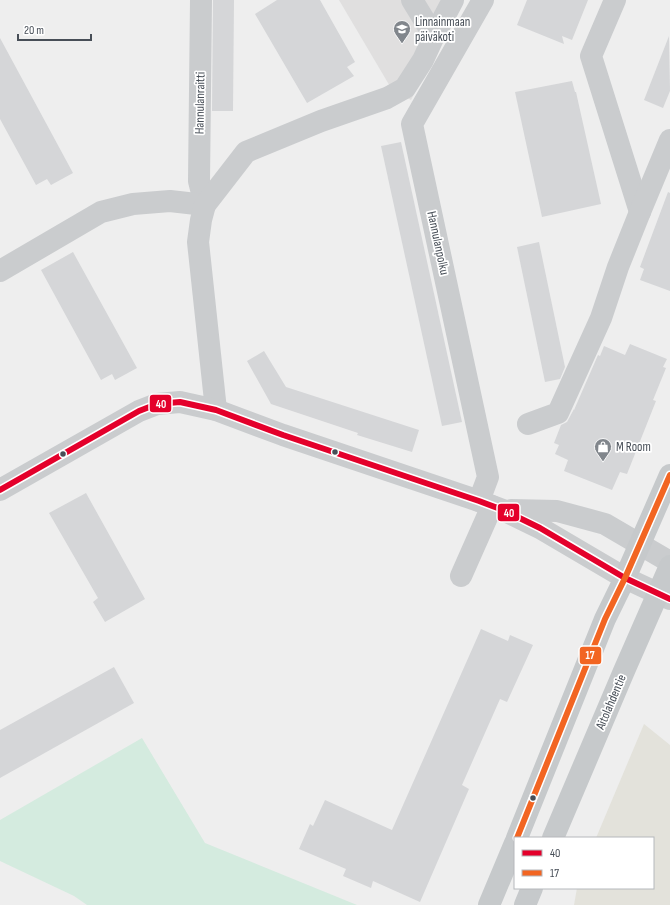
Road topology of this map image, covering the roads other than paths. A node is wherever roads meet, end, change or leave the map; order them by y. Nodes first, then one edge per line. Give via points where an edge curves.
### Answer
1 (201, 0) edge
2 (412, 0) edge
3 (453, 0) edge
4 (483, 0) edge
5 (615, 0) edge
6 (434, 36) junction
7 (670, 140) edge
8 (205, 205) junction
9 (640, 212) junction
10 (0, 271) edge
11 (216, 410) junction
12 (528, 424) dead end
13 (670, 475) edge
14 (0, 490) edge
15 (491, 505) junction
16 (640, 544) junction
17 (670, 562) edge
18 (670, 566) edge
19 (461, 576) dead end
20 (625, 578) junction
21 (664, 596) edge
22 (517, 837) edge
23 (553, 837) edge
24 (514, 845) edge
25 (532, 889) edge
26 (489, 905) edge
27 (525, 905) edge

1 - 8 street, Hannulanraitti via 199,181
2 - 6 street
3 - 6 street
4 - 15 street, Hannulanpolku via 412,124 488,477
5 - 9 street via 591,56
6 - 8 street via 423,60 405,88 388,98 321,121 246,152
7 - 9 street
8 - 10 street via 170,201 133,204 101,212
8 - 11 street via 198,242
9 - 12 street via 601,318 558,413
11 - 14 street via 180,402 158,404 139,411
11 - 15 street
13 - 16 main road
15 - 16 street via 557,511 605,524
15 - 19 street, Hannulanpolku
15 - 20 street via 540,528
16 - 17 street
16 - 20 main road
18 - 21 main road, Aitolahdentie
20 - 21 street
20 - 22 main road via 605,620
21 - 23 main road, Aitolahdentie
24 - 26 main road
25 - 27 main road

